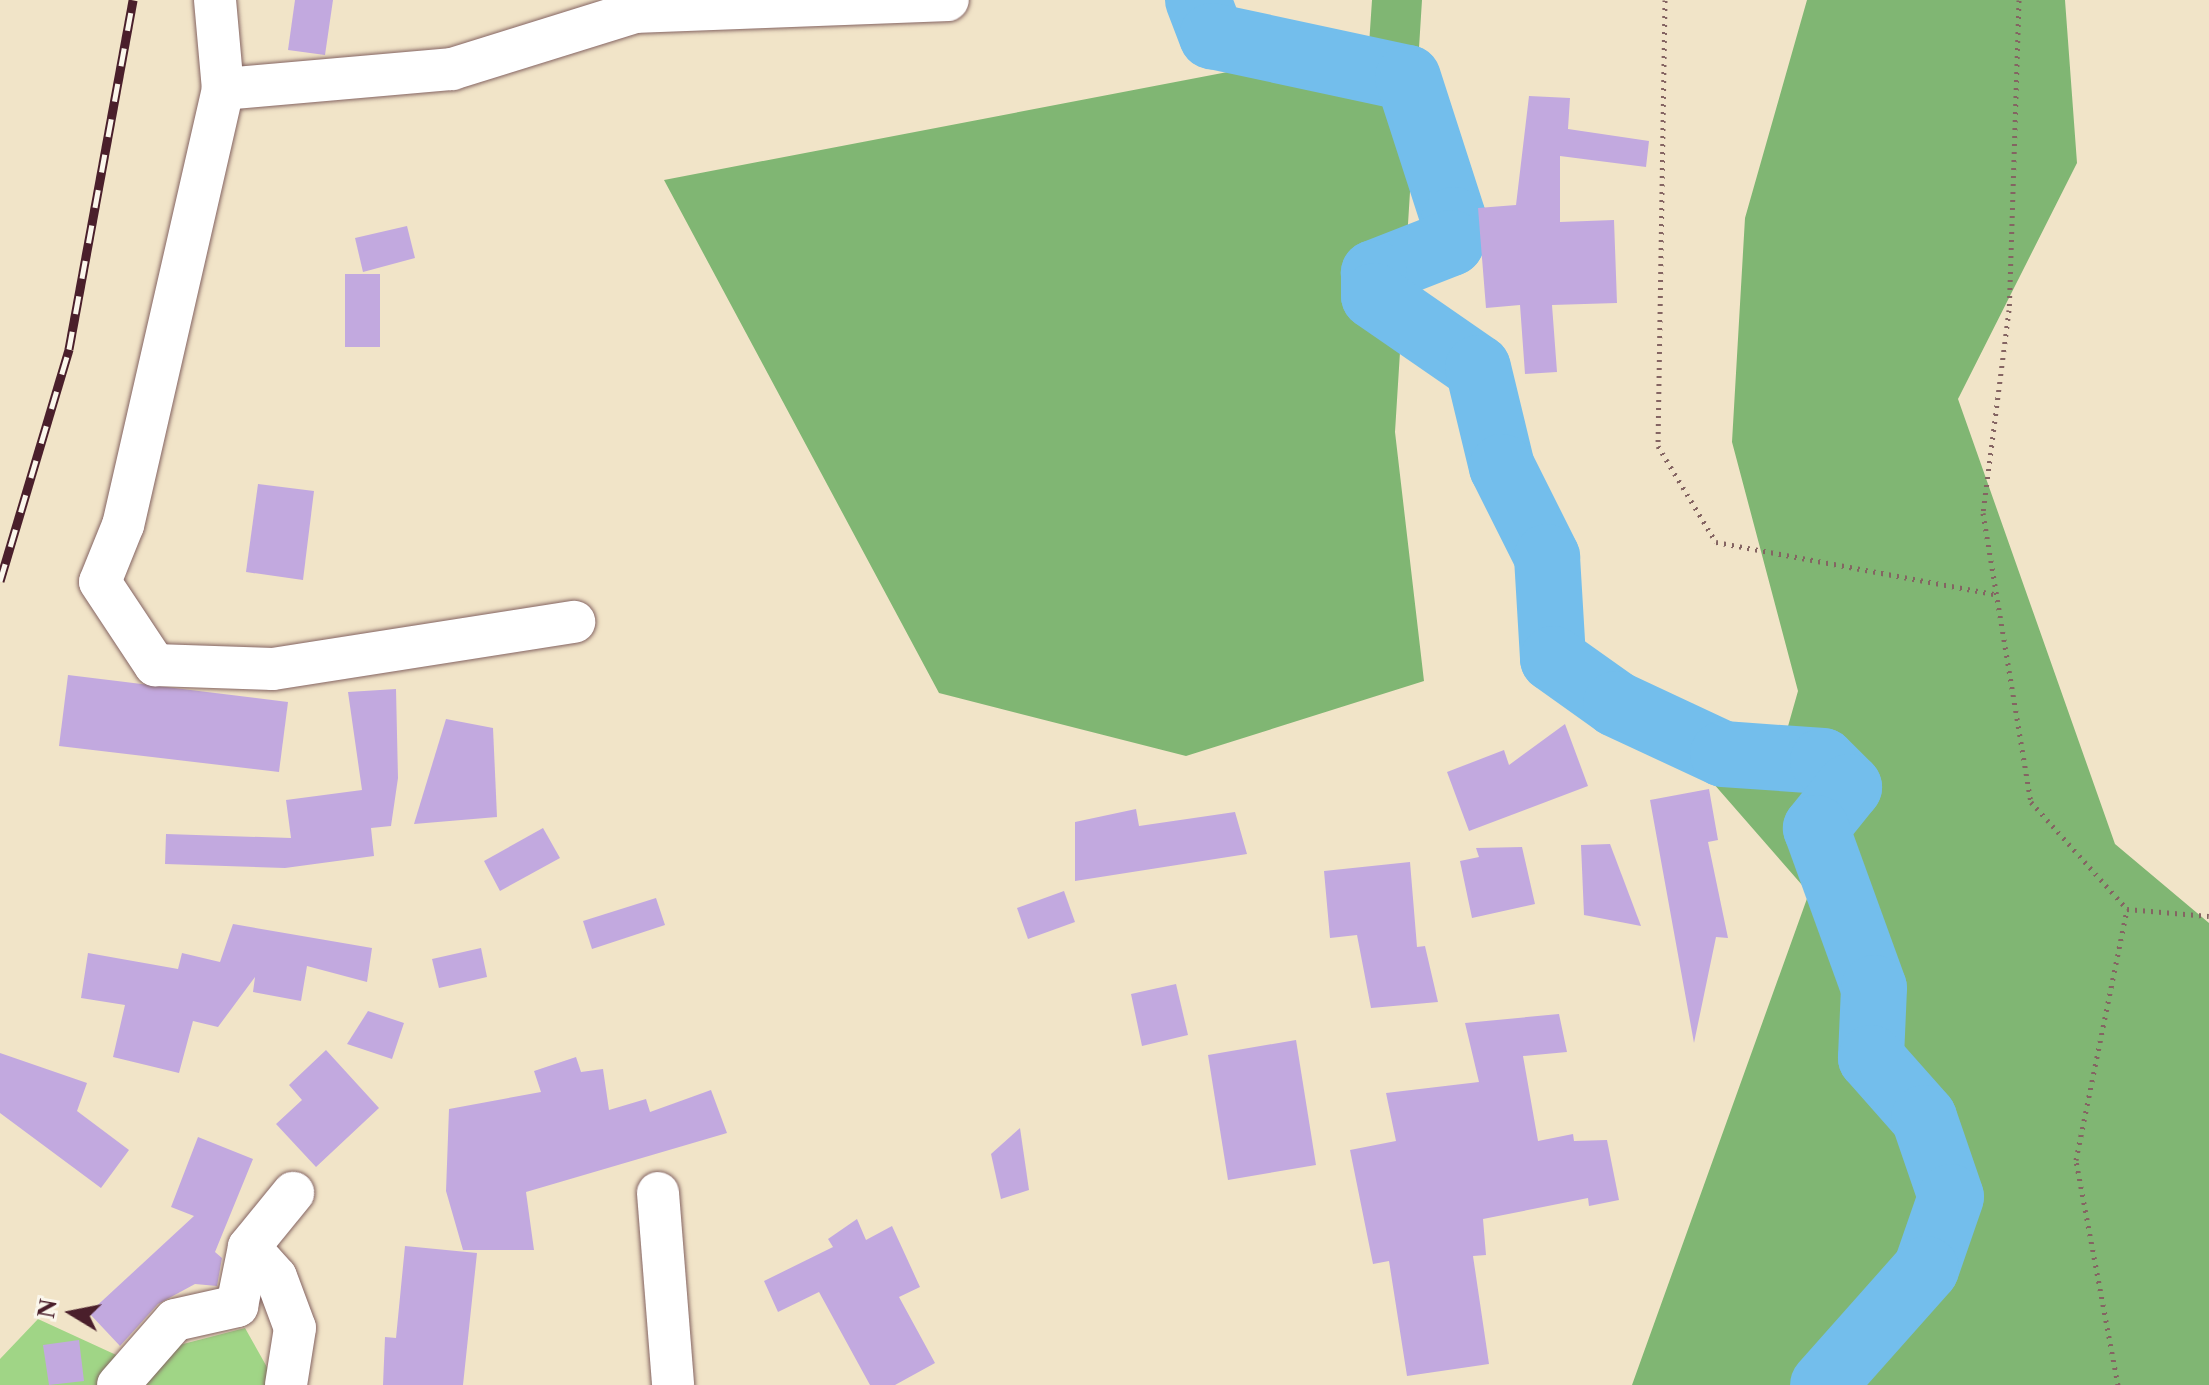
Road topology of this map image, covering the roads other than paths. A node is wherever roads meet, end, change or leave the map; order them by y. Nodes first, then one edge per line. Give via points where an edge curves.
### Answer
1 (215, 0) edge
2 (948, 0) edge
3 (223, 89) junction
4 (574, 622) dead end
5 (293, 1193) dead end
6 (658, 1193) dead end
7 (249, 1247) junction
8 (118, 1385) edge
9 (286, 1385) edge
10 (673, 1385) edge

1 - 3 street
2 - 3 street via 635,12 452,69
3 - 4 street via 123,525 100,582 155,665 273,669
5 - 7 street
6 - 10 street
7 - 8 street via 237,1306 175,1320
7 - 9 street via 276,1277 295,1328

